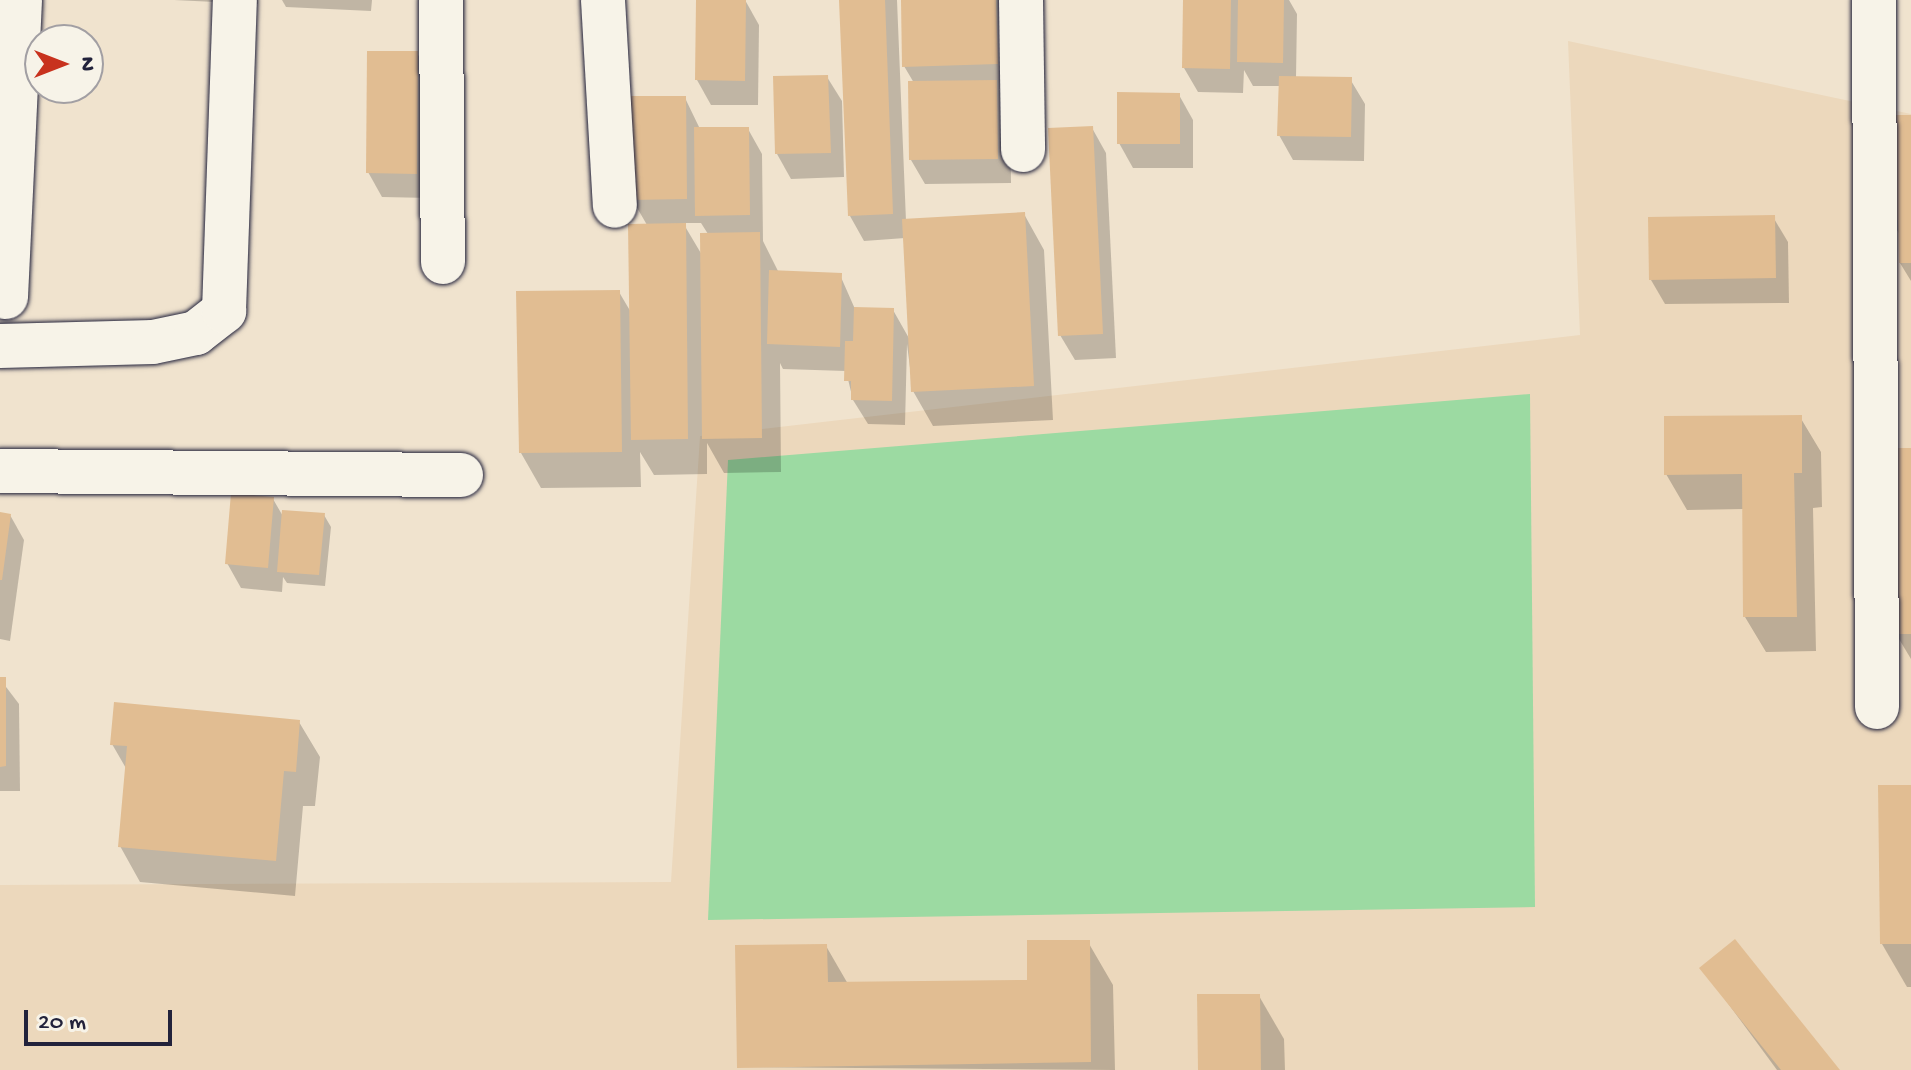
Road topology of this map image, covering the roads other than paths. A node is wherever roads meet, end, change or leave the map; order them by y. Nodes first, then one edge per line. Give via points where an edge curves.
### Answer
1 (20, 0) edge
2 (235, 0) edge
3 (441, 0) edge
4 (603, 0) edge
5 (1021, 0) edge
6 (1874, 0) edge
7 (1023, 150) dead end
8 (615, 206) dead end
9 (443, 262) dead end
10 (6, 297) dead end
11 (0, 346) edge
12 (0, 471) edge
13 (461, 475) dead end
14 (1877, 707) dead end

1 - 10 street
2 - 11 street via 224,311 196,333 153,342
3 - 9 street
4 - 8 street
5 - 7 street
6 - 14 street
12 - 13 street

